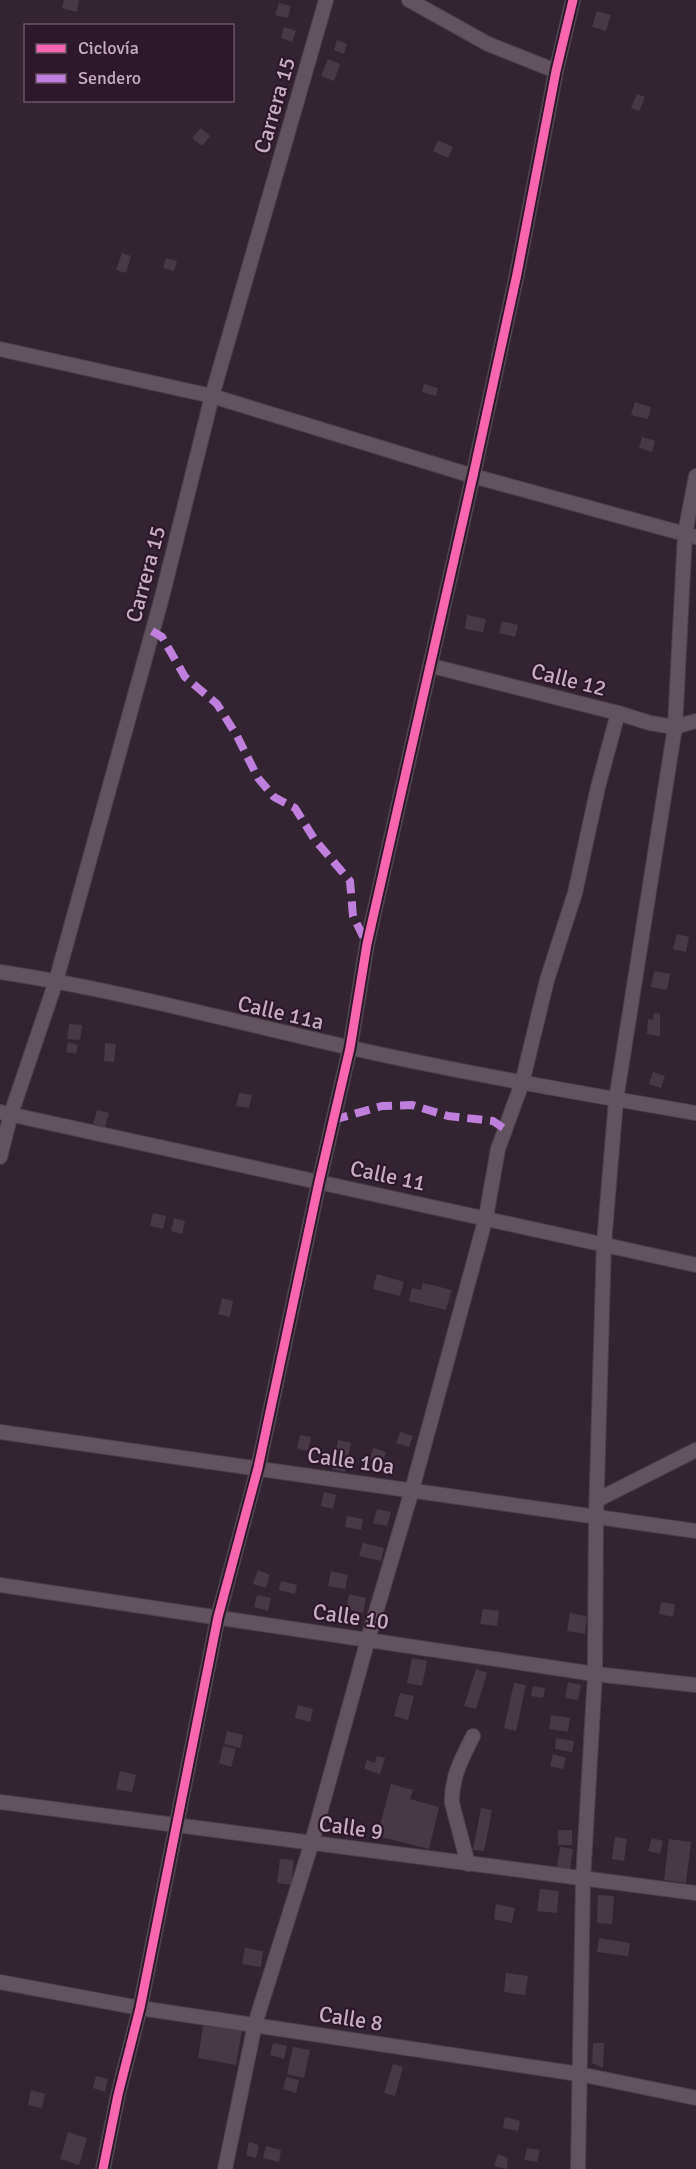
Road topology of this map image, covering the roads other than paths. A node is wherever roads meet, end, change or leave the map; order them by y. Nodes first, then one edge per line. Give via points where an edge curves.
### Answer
1 (326, 0) edge
2 (409, 0) edge
3 (573, 0) edge
4 (556, 71) junction
5 (0, 349) edge
6 (212, 396) junction
7 (473, 476) junction
8 (696, 476) edge
9 (690, 536) edge
10 (432, 666) junction
11 (618, 713) junction
12 (696, 721) edge
13 (675, 727) junction
14 (0, 972) edge
15 (56, 981) junction
16 (350, 1048) junction
17 (522, 1083) junction
18 (616, 1100) junction
19 (5, 1113) edge
20 (696, 1113) edge
21 (0, 1157) edge
22 (319, 1182) junction
23 (486, 1217) junction
24 (604, 1243) junction
25 (696, 1265) edge
26 (0, 1432) edge
27 (696, 1450) edge
28 (258, 1468) junction
29 (412, 1490) junction
30 (597, 1500) junction
31 (596, 1518) junction
32 (696, 1532) edge
33 (0, 1585) edge
34 (218, 1617) junction
35 (368, 1639) junction
36 (595, 1674) junction
37 (696, 1685) edge
38 (473, 1736) dead end
39 (0, 1802) edge
40 (177, 1824) junction
41 (312, 1842) junction
42 (468, 1864) junction
43 (583, 1880) junction
44 (696, 1893) edge
45 (0, 1982) edge
46 (140, 2008) junction
47 (255, 2024) junction
48 (579, 2074) junction
49 (696, 2098) edge
50 (103, 2169) edge
51 (225, 2169) edge
52 (578, 2169) edge

1 - 6 street, Carrera 15
2 - 4 street via 488,44
3 - 4 street
4 - 7 street
5 - 6 street
6 - 7 street
6 - 15 street, Carrera 15 via 162,597
7 - 9 street
7 - 10 street
8 - 9 street
9 - 13 street
10 - 11 street, Calle 12
10 - 16 street via 367,944
11 - 13 street, Calle 12
11 - 17 street via 575,892 547,980
12 - 13 street, Calle 12
13 - 18 street
14 - 15 street, Calle 11a
15 - 16 street, Calle 11a
15 - 19 street, Carrera 15
16 - 17 street, Calle 11a
16 - 22 street
17 - 18 street, Calle 11a
17 - 23 street via 498,1149
18 - 20 street, Calle 11a
18 - 24 street
19 - 21 street, Carrera 15
19 - 22 street, Calle 11
22 - 23 street, Calle 11
22 - 28 street
23 - 24 street, Calle 11
23 - 29 street
24 - 25 street, Calle 11
24 - 30 street
26 - 28 street, Calle 10a
27 - 30 street
28 - 29 street, Calle 10a
28 - 34 street
29 - 31 street, Calle 10a
29 - 35 street
30 - 31 street
31 - 32 street, Calle 10a
31 - 36 street
33 - 34 street, Calle 10
34 - 35 street, Calle 10
34 - 40 street
35 - 36 street, Calle 10
35 - 41 street
36 - 37 street, Calle 10
36 - 43 street
38 - 42 street via 460,1762 452,1793
39 - 40 street, Calle 9
40 - 41 street, Calle 9
40 - 46 street
41 - 42 street, Calle 9
41 - 47 street
42 - 43 street, Calle 9
43 - 44 street, Calle 9
43 - 48 street
45 - 46 street, Calle 8
46 - 47 street, Calle 8
46 - 50 street
47 - 48 street, Calle 8
47 - 51 street
48 - 49 street, Calle 8
48 - 52 street

